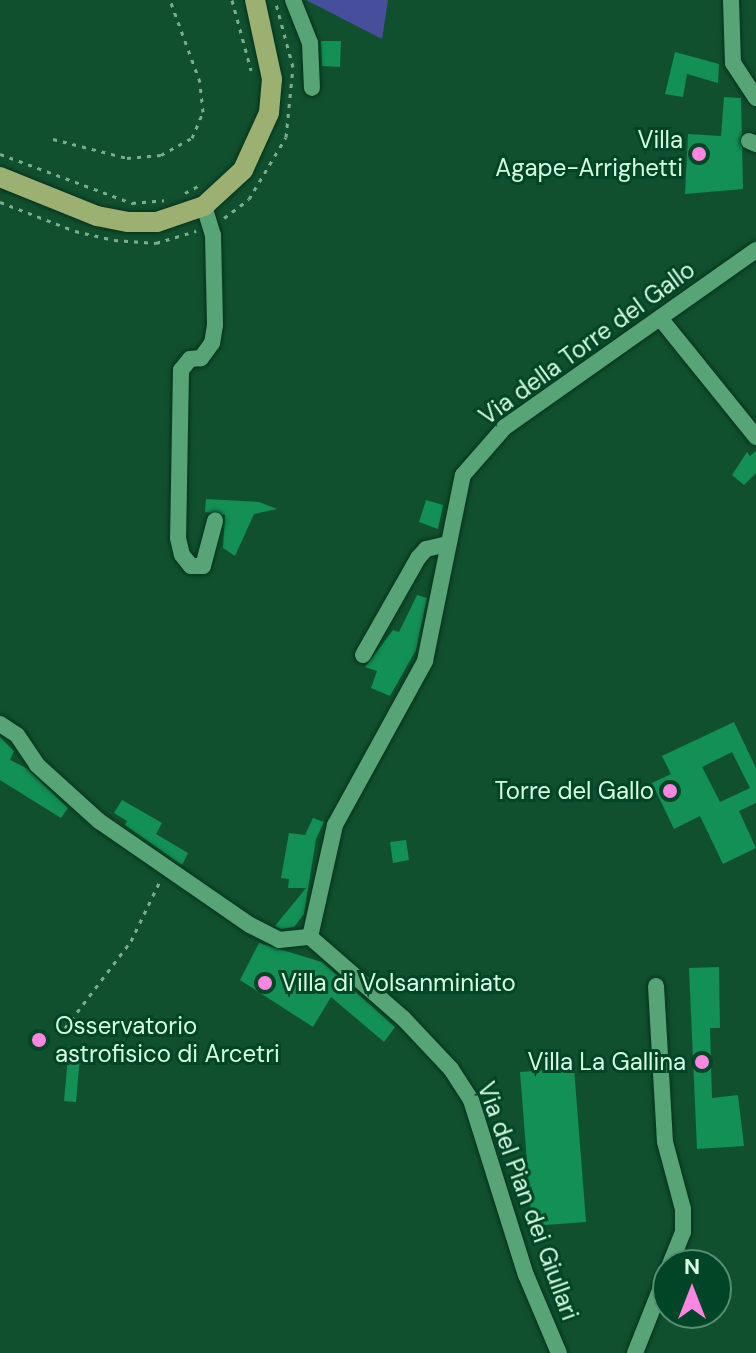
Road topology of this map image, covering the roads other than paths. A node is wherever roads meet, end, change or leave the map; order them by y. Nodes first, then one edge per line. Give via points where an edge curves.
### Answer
1 (255, 0) edge
2 (293, 0) edge
3 (731, 0) edge
4 (312, 88) dead end
5 (756, 98) edge
6 (0, 177) edge
7 (208, 215) junction
8 (756, 250) edge
9 (660, 318) junction
10 (756, 437) edge
11 (215, 521) dead end
12 (448, 544) junction
13 (363, 655) dead end
14 (0, 724) edge
15 (310, 937) junction
16 (656, 986) dead end
17 (676, 1249) edge
18 (652, 1310) edge
19 (559, 1353) edge
20 (635, 1353) edge

1 - 7 main road via 272,79 269,113 243,170
2 - 4 street via 310,43
3 - 5 street via 733,63
6 - 7 main road via 97,216 128,222
7 - 11 street via 212,343 201,358 190,359 181,370 178,538 186,563 203,566
8 - 9 street, Via della Torre del Gallo
9 - 10 street
9 - 12 street, Via della Torre del Gallo via 505,427 463,475
12 - 13 street via 426,549 418,558
12 - 15 street, Via della Torre del Gallo via 425,661 335,825
14 - 15 street via 17,735 37,765 99,821 279,940
15 - 19 street, Via del Pian dei Giullari via 403,1018 451,1069 471,1100 526,1275
16 - 17 street via 665,1142 683,1209
18 - 20 street

